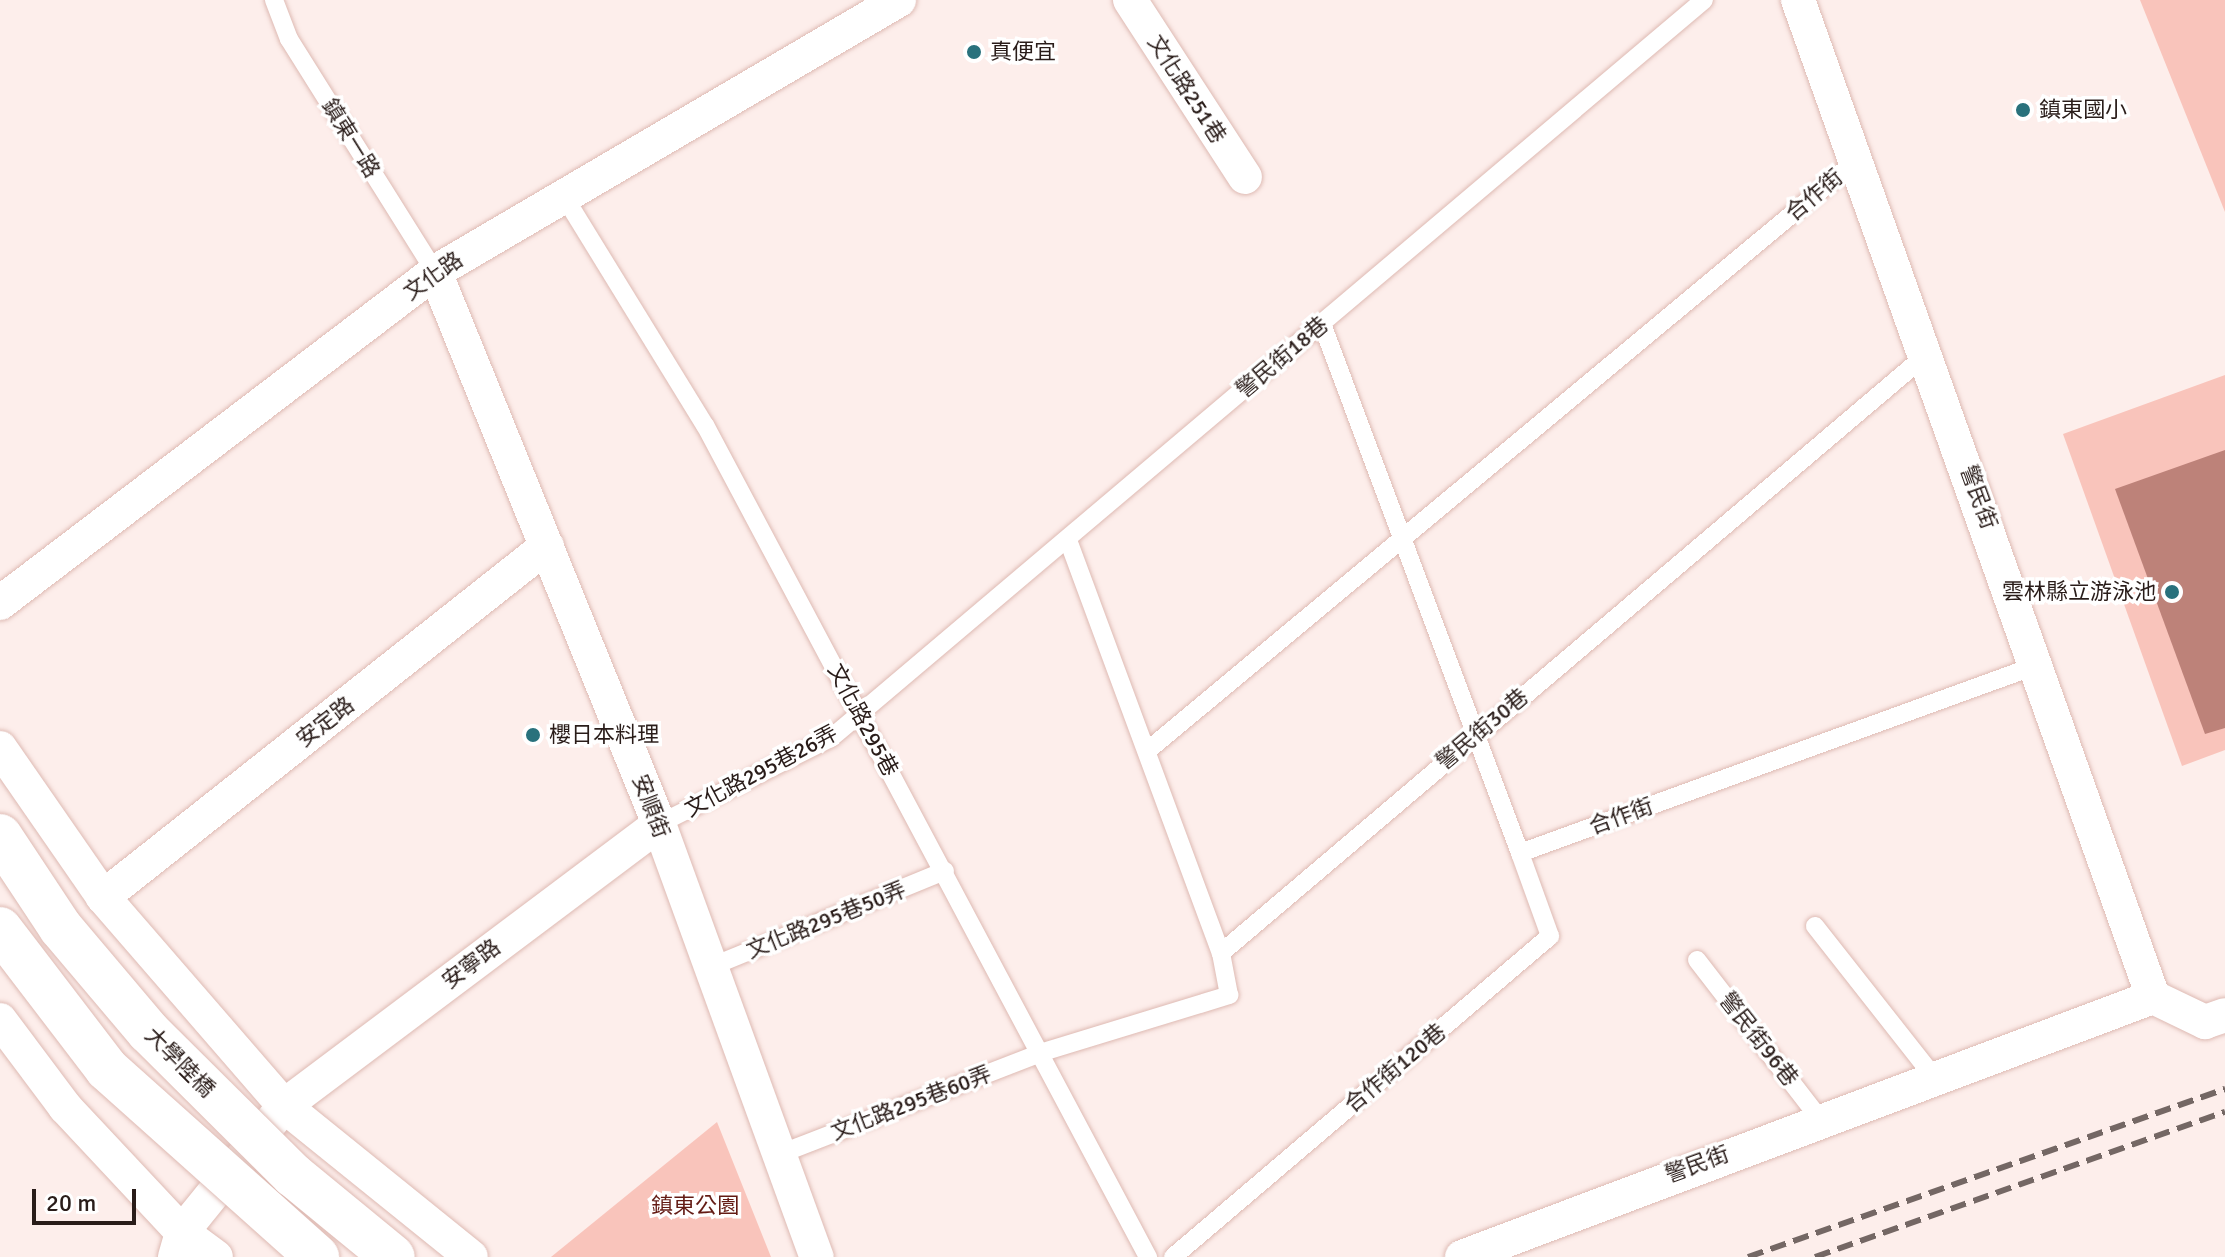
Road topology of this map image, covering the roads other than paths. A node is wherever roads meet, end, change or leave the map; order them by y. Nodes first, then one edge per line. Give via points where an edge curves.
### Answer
1 (274, 0) edge
2 (899, 0) edge
3 (1130, 0) edge
4 (1704, 0) edge
5 (1798, 0) edge
6 (1857, 160) junction
7 (1245, 177) dead end
8 (562, 193) junction
9 (435, 272) junction
10 (1322, 324) junction
11 (1927, 354) junction
12 (1402, 537) junction
13 (1068, 540) junction
14 (547, 546) junction
15 (0, 603) edge
16 (2040, 664) junction
17 (860, 713) junction
18 (1476, 733) junction
19 (0, 748) edge
20 (1147, 751) junction
21 (659, 824) junction
22 (0, 836) edge
23 (1520, 853) junction
24 (945, 871) junction
25 (103, 897) junction
26 (1815, 926) dead end
27 (0, 929) edge
28 (1221, 953) junction
29 (1697, 960) dead end
30 (708, 968) junction
31 (2153, 997) junction
32 (2225, 1015) edge
33 (0, 1020) edge
34 (1043, 1052) junction
35 (1934, 1077) junction
36 (284, 1106) junction
37 (1820, 1119) junction
38 (780, 1154) junction
39 (179, 1245) edge
40 (216, 1257) edge
41 (317, 1257) edge
42 (393, 1257) edge
43 (471, 1257) edge
44 (817, 1257) edge
45 (1148, 1257) edge
46 (1173, 1257) edge
47 (1462, 1257) edge

1 - 9 lane, 鎮東一路 via 289,39
2 - 8 street, 文化路
3 - 7 street, 文化路251巷
4 - 10 lane, 警民街18巷
5 - 6 street, 警民街
6 - 11 street, 警民街
6 - 12 lane, 合作街
8 - 9 street, 文化路
8 - 17 lane, 文化路295巷 via 705,425
9 - 14 street, 安順街
9 - 15 street, 文化路
10 - 12 lane
10 - 13 lane, 警民街18巷
11 - 16 street, 警民街
11 - 18 lane, 警民街30巷
12 - 18 lane
12 - 20 lane, 合作街
13 - 17 lane, 警民街18巷
13 - 20 lane
14 - 21 street, 安順街
14 - 25 street, 安定路
16 - 23 lane, 合作街
16 - 31 street, 警民街
17 - 21 lane, 文化路295巷26弄 via 831,738
17 - 24 lane, 文化路295巷
18 - 23 lane
18 - 28 lane, 警民街30巷
19 - 25 street
20 - 28 lane
21 - 30 street, 安順街
21 - 36 street, 安寧路
22 - 42 street, 大學陸橋, bridge via 61,928 149,1032 293,1175
23 - 46 lane, 合作街120巷 via 1550,936
24 - 30 lane, 文化路295巷50弄
24 - 34 lane, 文化路295巷
25 - 36 street
26 - 35 lane
27 - 41 street, bridge via 107,1069
28 - 34 lane via 1229,995
29 - 37 lane, 警民街96巷
30 - 38 street, 安順街
31 - 32 street via 2205,1022
31 - 35 street, 警民街
33 - 39 street
34 - 38 lane, 文化路295巷60弄
34 - 45 lane, 文化路295巷
35 - 37 street, 警民街
36 - 39 street, 安寧路
36 - 43 street
37 - 47 street, 警民街
38 - 44 street, 安順街
39 - 40 street

